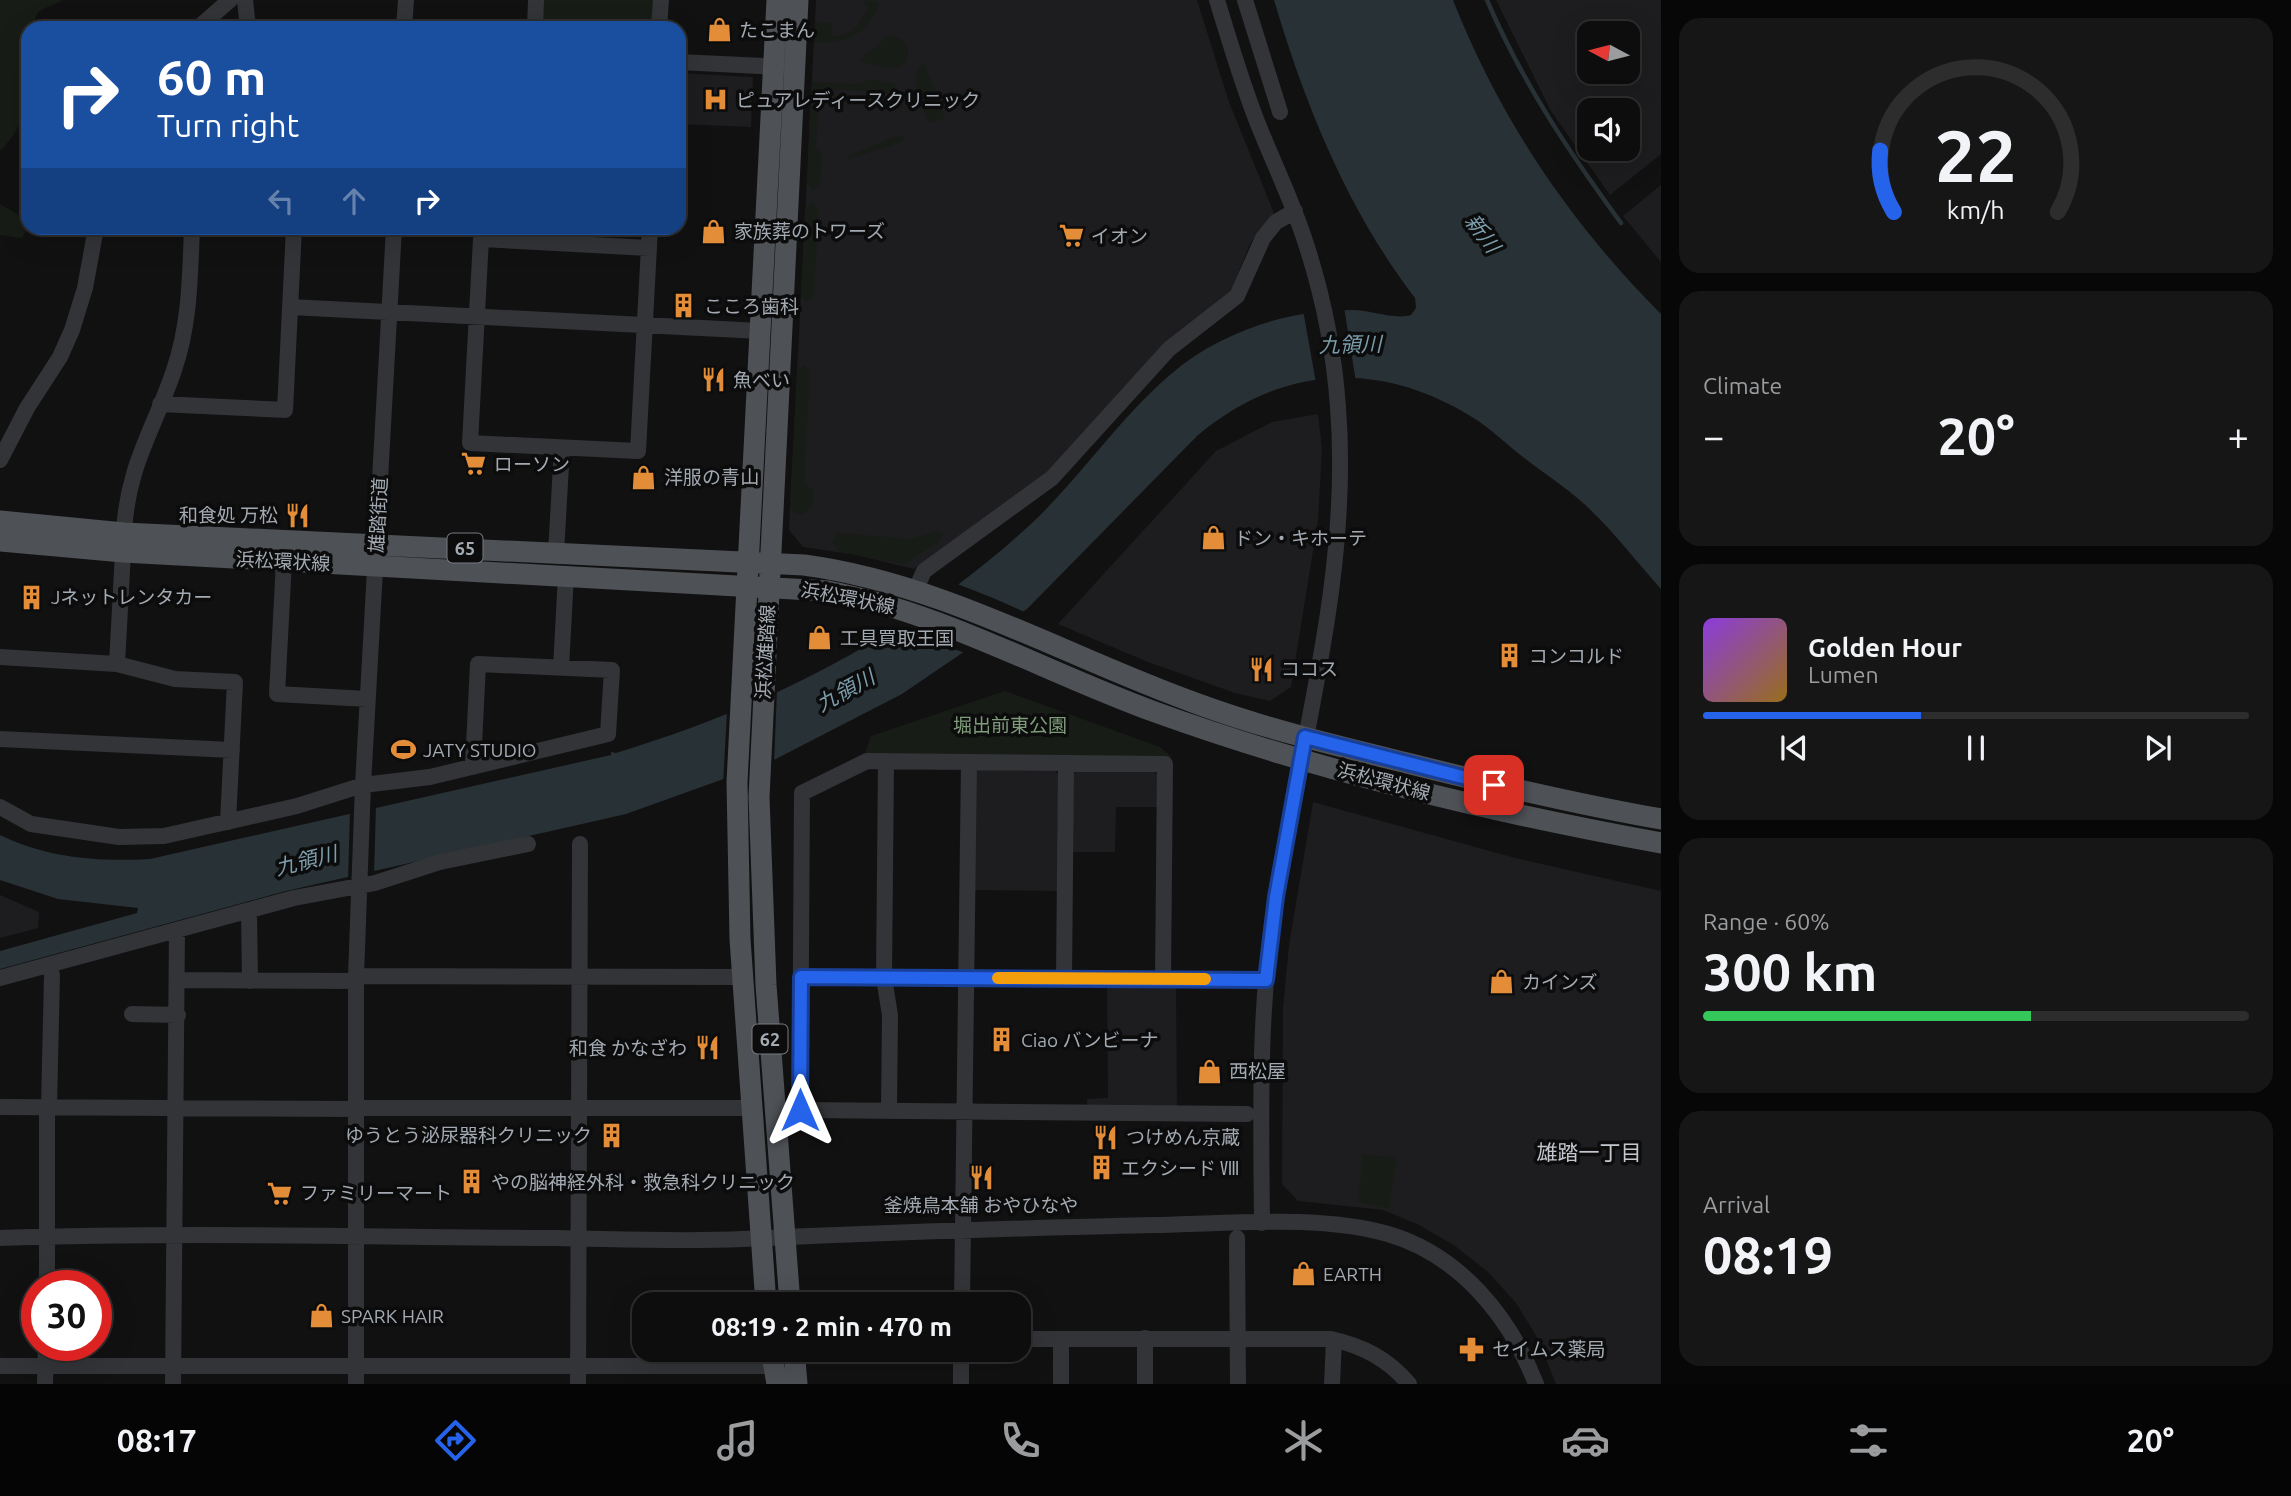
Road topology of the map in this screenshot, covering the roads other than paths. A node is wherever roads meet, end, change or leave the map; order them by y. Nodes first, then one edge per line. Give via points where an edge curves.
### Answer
1 (230, 0) edge
2 (245, 0) edge
3 (406, 0) edge
4 (536, 0) edge
5 (661, 0) edge
6 (777, 0) edge
7 (798, 0) edge
8 (1217, 0) edge
9 (1245, 0) edge
10 (206, 21) edge
11 (247, 21) edge
12 (404, 21) edge
13 (535, 21) edge
14 (660, 21) edge
15 (686, 62) edge
16 (784, 68) junction
17 (1280, 112) dead end
18 (1295, 211) junction
19 (95, 235) edge
20 (191, 235) edge
21 (294, 235) edge
22 (394, 235) edge
23 (517, 235) edge
24 (535, 235) edge
25 (650, 235) edge
26 (649, 248) junction
27 (290, 307) junction
28 (390, 312) junction
29 (477, 317) junction
30 (645, 325) junction
31 (760, 331) junction
32 (160, 404) junction
33 (562, 448) junction
34 (0, 460) edge
35 (0, 521) edge
36 (0, 541) edge
37 (123, 542) junction
38 (377, 543) junction
39 (556, 552) junction
40 (284, 561) junction
41 (748, 562) junction
42 (770, 563) junction
43 (375, 567) junction
44 (566, 575) junction
45 (747, 585) junction
46 (769, 586) junction
47 (921, 591) junction
48 (0, 657) edge
49 (117, 664) junction
50 (561, 668) junction
51 (368, 699) junction
52 (0, 739) edge
53 (1303, 748) junction
54 (232, 750) junction
55 (886, 761) junction
56 (969, 762) junction
57 (1066, 763) junction
58 (473, 766) junction
59 (363, 785) junction
60 (0, 807) edge
61 (1661, 820) edge
62 (229, 822) junction
63 (1661, 843) edge
64 (528, 844) dead end
65 (580, 844) dead end
66 (359, 885) junction
67 (249, 910) junction
68 (177, 930) junction
69 (49, 965) junction
70 (580, 977) junction
71 (743, 977) junction
72 (801, 977) junction
73 (0, 978) edge
74 (884, 978) junction
75 (967, 978) junction
76 (1064, 978) junction
77 (356, 979) junction
78 (1163, 979) junction
79 (178, 980) junction
80 (1266, 980) junction
81 (250, 981) junction
82 (132, 1014) dead end
83 (178, 1014) junction
84 (0, 1107) edge
85 (48, 1107) junction
86 (177, 1108) junction
87 (358, 1108) junction
88 (580, 1108) junction
89 (752, 1108) junction
90 (889, 1111) junction
91 (966, 1111) junction
92 (1247, 1114) dead end
93 (1262, 1223) junction
94 (963, 1228) junction
95 (48, 1236) junction
96 (784, 1236) junction
97 (175, 1237) junction
98 (0, 1238) edge
99 (357, 1238) junction
100 (579, 1238) junction
101 (761, 1238) junction
102 (1237, 1238) dead end
103 (47, 1270) edge
104 (765, 1292) edge
105 (789, 1292) edge
106 (962, 1292) edge
107 (1145, 1338) junction
108 (1238, 1338) junction
109 (1031, 1339) edge
110 (1061, 1339) junction
111 (1334, 1340) junction
112 (46, 1361) edge
113 (795, 1362) edge
114 (961, 1362) edge
115 (0, 1366) edge
116 (46, 1366) junction
117 (774, 1366) edge
118 (173, 1367) junction
119 (356, 1376) edge
120 (578, 1376) edge
121 (46, 1384) edge
122 (173, 1384) edge
123 (797, 1384) edge
124 (961, 1384) edge
125 (1061, 1384) edge
126 (1145, 1384) edge
127 (1238, 1384) edge
128 (1332, 1384) edge
129 (1409, 1384) edge
130 (1536, 1384) edge

1 - 10 street
2 - 11 street
3 - 12 street
4 - 13 street
5 - 14 street
6 - 16 main road, 浜松雄踏線 / 62
7 - 16 main road, 浜松雄踏線 / 62
8 - 18 street via 1248,96
9 - 17 street
15 - 16 street
16 - 31 main road, 浜松雄踏線 / 62
16 - 42 main road, 浜松雄踏線 / 62
18 - 47 street via 1276,222 1263,238 1237,296 1169,349 1052,478 924,571
18 - 53 street via 1321,297 1336,387 1340,463 1337,538
19 - 34 street via 72,330
20 - 32 street via 184,330
21 - 27 street
22 - 28 street, 雄踏街道
23 - 29 street via 481,239
24 - 26 street
25 - 26 street
26 - 30 street
27 - 28 street
27 - 32 street via 285,410
28 - 29 street
28 - 38 street, 雄踏街道
29 - 30 street
29 - 33 street via 470,443
30 - 31 street
30 - 33 street via 638,452
31 - 41 main road, 浜松雄踏線 / 62
32 - 37 street via 134,466
33 - 39 street
35 - 37 main road, 浜松環状線 / 65
36 - 37 main road, 浜松環状線 / 65
37 - 38 main road, 浜松環状線 / 65
37 - 40 main road, 浜松環状線 / 65
37 - 49 street
38 - 39 main road, 浜松環状線 / 65
38 - 43 street, 雄踏街道
39 - 41 main road, 浜松環状線 / 65
40 - 43 main road, 浜松環状線 / 65
40 - 51 street via 277,694
41 - 42 main road, 浜松環状線 / 65
41 - 45 main road, 浜松雄踏線 / 62
42 - 46 main road, 浜松雄踏線 / 62
42 - 47 main road, 浜松環状線 / 65 via 854,573
43 - 44 main road, 浜松環状線 / 65
43 - 51 street, 雄踏街道
44 - 45 main road, 浜松環状線 / 65
44 - 50 street
45 - 46 main road, 浜松環状線 / 65
45 - 71 main road, 浜松雄踏線 / 62 via 737,782
46 - 53 main road, 浜松環状線 / 65 via 828,591 905,610 1124,700
46 - 96 main road, 浜松雄踏線 / 62 via 759,773 764,941
47 - 53 main road, 浜松環状線 / 65
48 - 49 street
49 - 54 street via 175,679 235,682
50 - 58 street via 478,664
50 - 58 street via 611,670 608,734
51 - 59 street, 雄踏街道
52 - 54 street
53 - 61 main road, 浜松環状線 / 65
53 - 63 main road, 浜松環状線 / 65 via 1476,805
53 - 80 street
54 - 62 street
55 - 56 street
55 - 72 street via 867,761 802,793
55 - 74 street
56 - 57 street
56 - 75 street
57 - 76 street
57 - 78 street via 1165,764
58 - 59 street
59 - 62 street
59 - 66 street, 雄踏街道
60 - 62 street via 31,824 119,837 164,836
64 - 66 street
65 - 70 street
66 - 67 street
66 - 77 street, 雄踏街道
67 - 68 street
67 - 81 street
68 - 69 street
68 - 79 street
69 - 73 street
69 - 85 street
70 - 71 street
70 - 77 street
70 - 88 street
71 - 89 main road, 浜松雄踏線 / 62
72 - 74 street
72 - 90 street via 800,1110
74 - 75 street
74 - 90 street via 890,1015
75 - 76 street
75 - 91 street
76 - 78 street
77 - 81 street
77 - 87 street, 雄踏街道
78 - 80 street
79 - 81 street
79 - 83 street
80 - 93 street via 1261,1064
82 - 83 street
83 - 86 street
84 - 85 street
85 - 86 street
85 - 95 street
86 - 87 street
86 - 97 street
87 - 88 street
87 - 99 street, 雄踏街道
88 - 89 street
88 - 100 street
89 - 101 main road, 浜松雄踏線 / 62
90 - 91 street
91 - 92 street
91 - 94 street
93 - 94 street
93 - 130 street via 1376,1231 1427,1252 1488,1300 1511,1332
94 - 96 street
94 - 106 street
95 - 97 street
95 - 98 street
95 - 103 street
96 - 101 street
96 - 105 main road, 浜松雄踏線 / 62
97 - 99 street
97 - 118 street
99 - 100 street
99 - 119 street, 雄踏街道
100 - 101 street
100 - 120 street
101 - 104 main road, 浜松雄踏線 / 62
102 - 108 street
107 - 108 street
107 - 110 street
107 - 126 street
108 - 111 street
108 - 127 street
109 - 110 street
110 - 125 street
111 - 128 street
111 - 129 street via 1370,1352
112 - 116 street
113 - 123 main road
114 - 124 street
115 - 116 street
116 - 118 street
116 - 121 street
117 - 120 street
118 - 119 street
118 - 122 street
119 - 120 street

